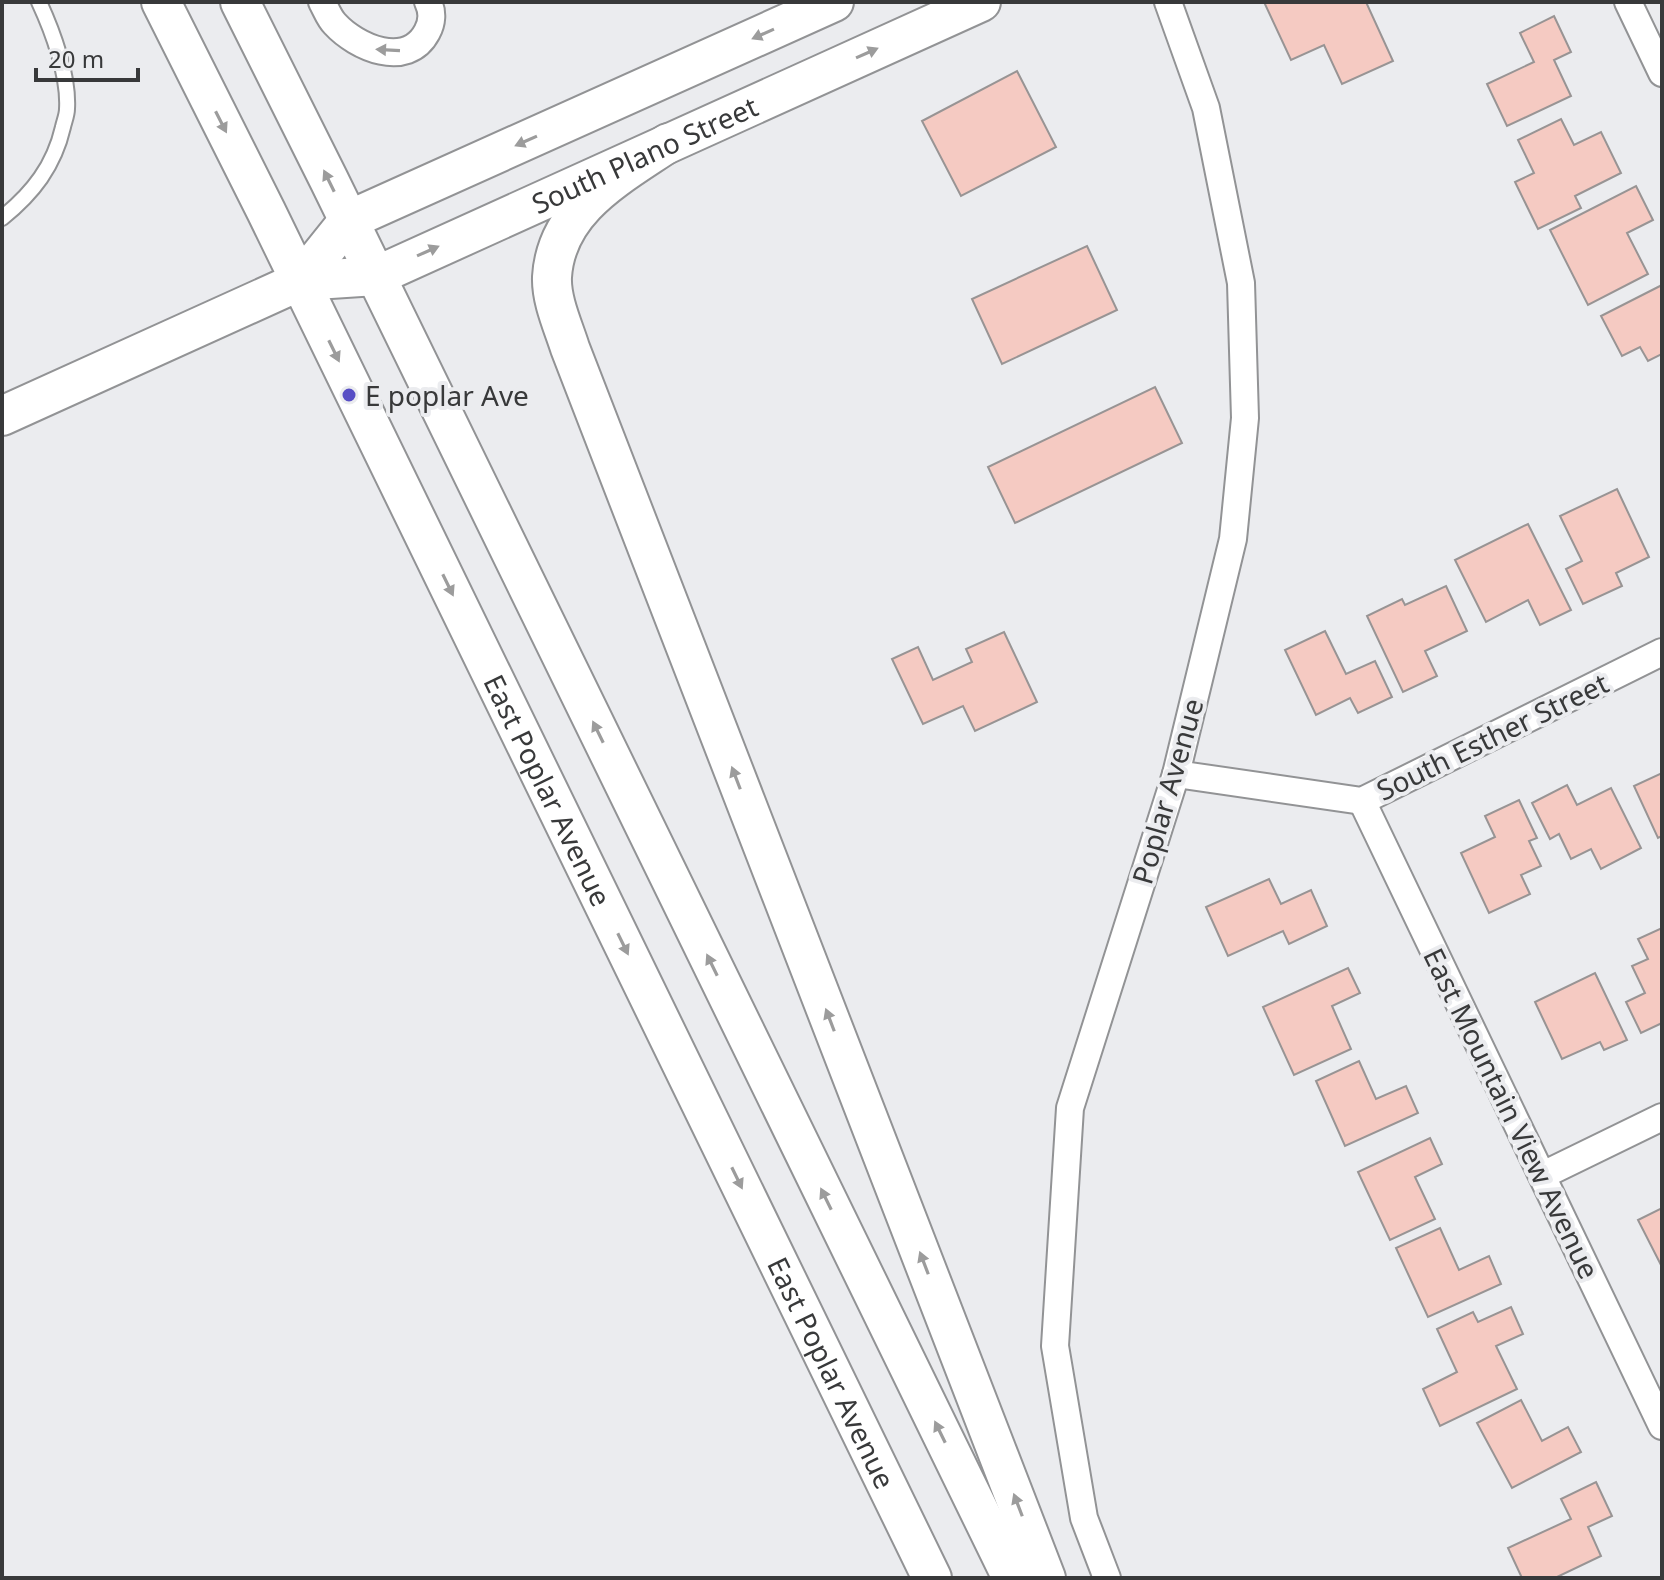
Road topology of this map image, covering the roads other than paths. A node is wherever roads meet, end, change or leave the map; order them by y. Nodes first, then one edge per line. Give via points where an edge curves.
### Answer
1 (39, 2) edge
2 (161, 2) edge
3 (240, 2) edge
4 (322, 2) edge
5 (428, 2) edge
6 (834, 2) edge
7 (981, 2) edge
8 (1168, 2) edge
9 (1628, 2) edge
10 (1662, 73) edge
11 (668, 143) junction
12 (2, 218) edge
13 (349, 220) junction
14 (376, 276) junction
15 (300, 281) junction
16 (2, 416) edge
17 (1662, 652) edge
18 (1176, 774) junction
19 (1362, 801) junction
20 (1662, 1117) edge
21 (1543, 1175) junction
22 (1662, 1426) edge
23 (932, 1578) edge
24 (1012, 1578) edge
25 (1046, 1578) edge
26 (1107, 1578) edge

1 - 12 lane via 63,70 67,109 45,175
2 -> 15 main road, East Poplar Avenue
13 -> 3 main road
5 -> 4 street via 431,23 425,37 416,46 390,52 351,37 334,23
6 -> 13 main road, South Plano Street
11 -> 7 main road, South Plano Street
8 - 18 street, Poplar Avenue via 1206,108 1241,283 1245,418 1233,539
9 - 10 street
14 -> 11 main road, South Plano Street
25 -> 11 main road via 555,300 552,278 565,230 589,199
13 - 14 main road
13 - 15 main road, South Plano Street
14 - 15 main road, South Plano Street
24 -> 14 main road
15 - 16 main road, South Plano Street
15 -> 23 main road, East Poplar Avenue
17 - 19 street, South Esther Street
18 - 19 street, South Esther Street
18 - 26 street, Poplar Avenue via 1070,1108 1055,1346 1084,1518
19 - 21 street, East Mountain View Avenue
20 - 21 street
21 - 22 street, East Mountain View Avenue

